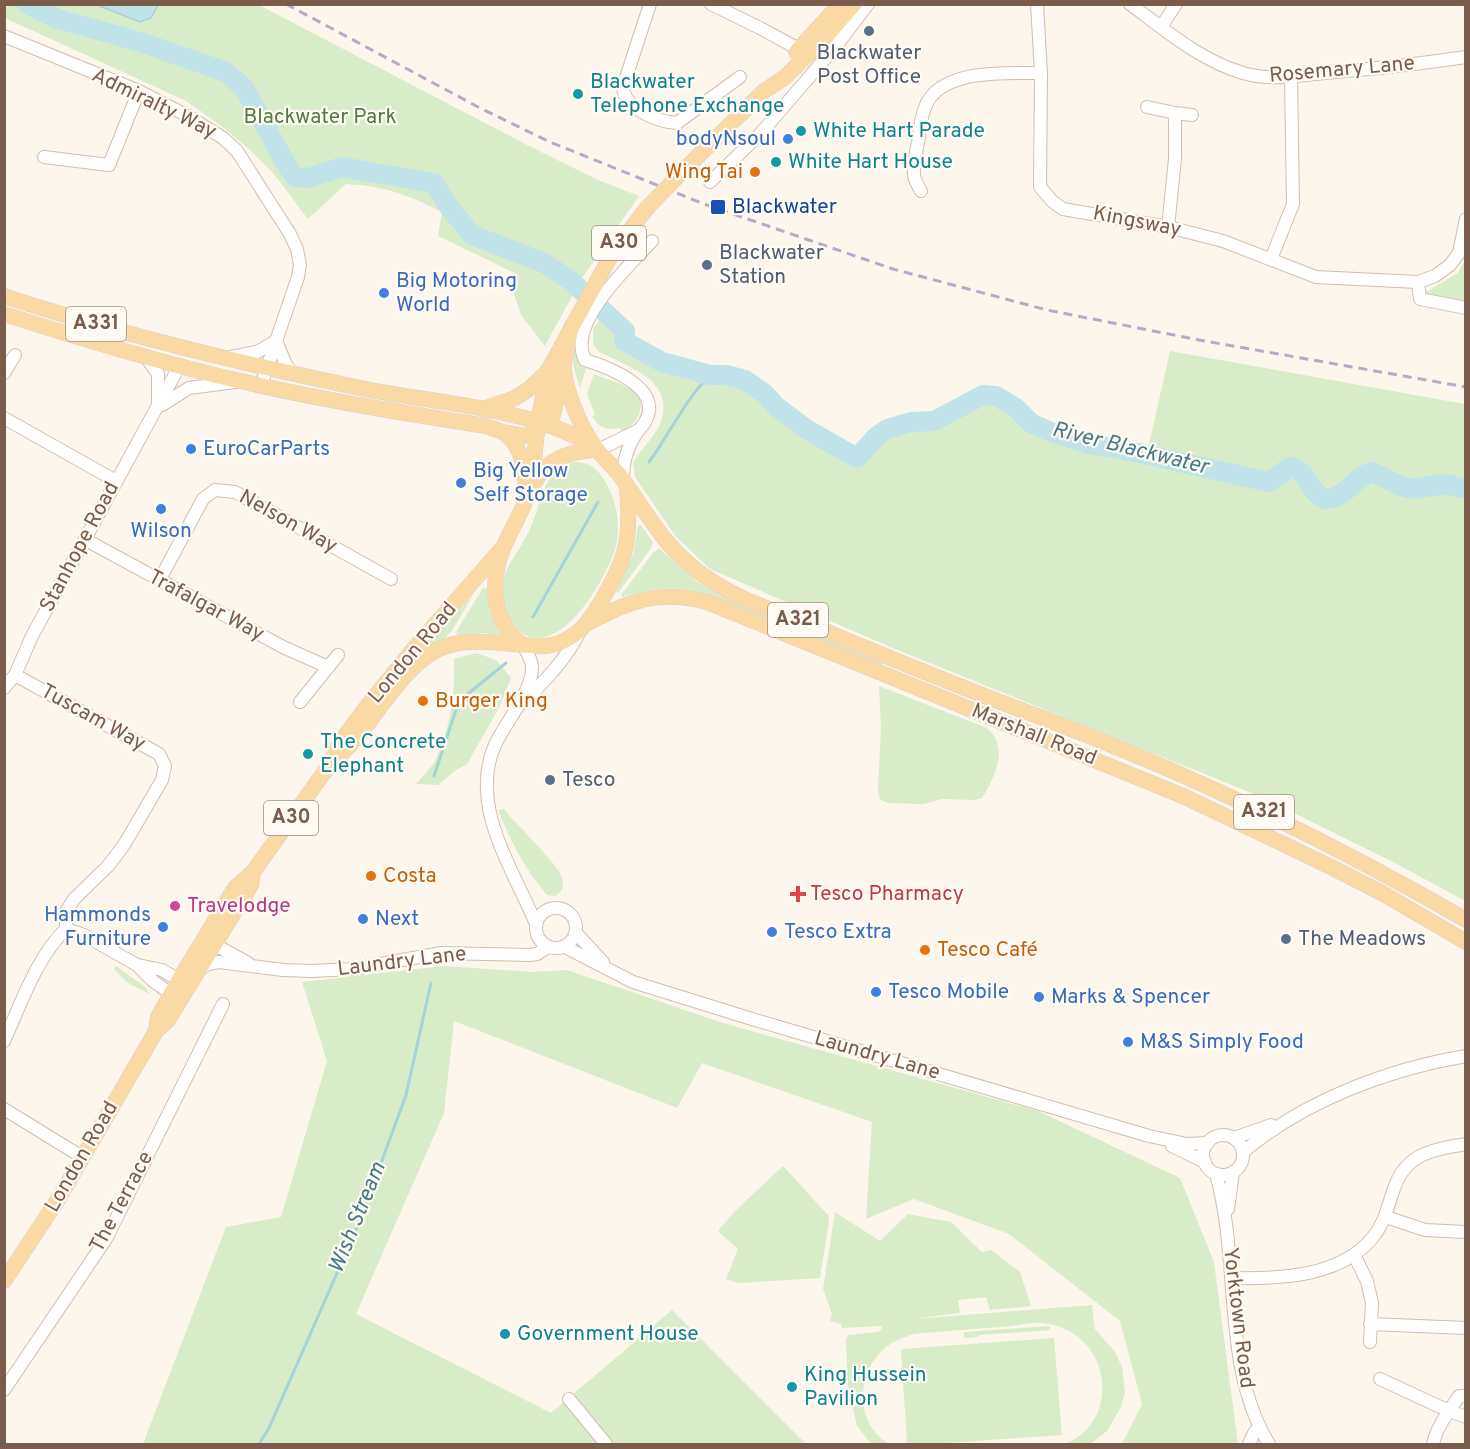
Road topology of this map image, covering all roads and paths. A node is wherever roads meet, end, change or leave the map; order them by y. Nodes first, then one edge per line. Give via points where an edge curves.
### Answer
1 (650, 4) edge
2 (711, 4) edge
3 (840, 4) edge
4 (854, 4) edge
5 (867, 4) edge
6 (1037, 4) edge
7 (1130, 4) edge
8 (1176, 4) edge
9 (1161, 27) junction
10 (4, 36) edge
11 (809, 56) junction
12 (1466, 57) edge
13 (1041, 73) junction
14 (1292, 76) junction
15 (740, 77) dead end
16 (139, 92) junction
17 (1147, 107) dead end
18 (1175, 113) junction
19 (1192, 115) dead end
20 (45, 157) dead end
21 (710, 182) dead end
22 (921, 191) dead end
23 (1466, 219) edge
24 (1168, 227) junction
25 (652, 241) dead end
26 (1462, 254) edge
27 (1271, 259) junction
28 (1418, 282) junction
29 (600, 288) junction
30 (4, 296) edge
31 (1466, 308) edge
32 (4, 314) edge
33 (578, 328) junction
34 (276, 341) junction
35 (188, 348) junction
36 (15, 355) dead end
37 (144, 356) junction
38 (225, 358) junction
39 (180, 365) junction
40 (267, 368) junction
41 (556, 368) junction
42 (4, 373) edge
43 (293, 374) junction
44 (242, 381) junction
45 (261, 385) junction
46 (158, 408) junction
47 (483, 409) junction
48 (4, 418) edge
49 (540, 426) junction
50 (638, 430) junction
51 (503, 432) junction
52 (595, 447) junction
53 (116, 481) junction
54 (625, 483) junction
55 (529, 494) junction
56 (86, 540) junction
57 (504, 546) junction
58 (391, 579) dead end
59 (159, 581) junction
60 (584, 626) junction
61 (523, 645) junction
62 (338, 655) dead end
63 (328, 668) junction
64 (15, 675) junction
65 (4, 688) edge
66 (300, 702) dead end
67 (518, 707) junction
68 (330, 764) junction
69 (509, 862) junction
70 (547, 910) junction
71 (1466, 920) edge
72 (536, 924) junction
73 (66, 929) junction
74 (576, 933) junction
75 (209, 941) junction
76 (1466, 942) edge
77 (548, 947) junction
78 (565, 947) junction
79 (137, 965) junction
80 (255, 966) junction
81 (607, 968) junction
82 (200, 970) junction
83 (184, 983) junction
84 (176, 997) junction
85 (223, 1004) dead end
86 (4, 1041) edge
87 (1466, 1056) edge
88 (4, 1109) edge
89 (1284, 1121) junction
90 (1149, 1136) junction
91 (1234, 1138) junction
92 (1208, 1143) junction
93 (1466, 1144) edge
94 (1243, 1152) junction
95 (82, 1157) junction
96 (1205, 1162) junction
97 (1233, 1172) junction
98 (1216, 1174) junction
99 (1386, 1217) junction
100 (1227, 1222) junction
101 (1466, 1232) edge
102 (1354, 1255) junction
103 (1232, 1278) junction
104 (4, 1281) edge
105 (1370, 1324) junction
106 (1466, 1328) edge
107 (1370, 1342) dead end
108 (1380, 1380) dead end
109 (4, 1390) edge
110 (1466, 1396) edge
111 (569, 1400) dead end
112 (1449, 1411) junction
113 (1466, 1417) edge
114 (1259, 1428) junction
115 (606, 1444) edge
116 (1249, 1444) edge
117 (1269, 1444) edge
118 (1433, 1444) edge

1 - 15 street via 623,87 623,94 632,105 665,122 677,123
2 - 11 street
3 - 11 main road, A30
4 - 11 main road, A30
5 - 11 street
6 - 13 street, Kingsway
7 - 9 street, Rosemary Lane
8 - 9 street
9 - 14 street, Rosemary Lane via 1231,69 1254,76
10 - 16 street, Admiralty Way
11 - 21 street via 760,134
11 - 29 main road, A30, bridge via 764,91 647,208 613,252
12 - 14 street, Rosemary Lane
13 - 22 street via 971,76 938,88 927,103 920,128 913,176
13 - 24 street, Kingsway via 1040,187 1063,209
14 - 27 street via 1293,204
16 - 20 street via 109,165
16 - 34 street, Admiralty Way via 188,116 237,151 290,234 300,265
17 - 18 street
18 - 19 street
18 - 24 street
23 - 26 street, Kingsway
24 - 27 street, Kingsway
25 - 29 street
26 - 28 street, Kingsway via 1435,276
27 - 28 street, Kingsway via 1317,277
28 - 31 street via 1420,299
29 - 33 street
29 - 33 main road, A30 via 579,312
30 - 35 main road, A331
32 - 37 main road, A331
33 - 41 main road, A30
33 - 50 street via 585,360 633,382 646,396 649,413
34 - 38 street via 249,354
34 - 40 street, Admiralty Way
34 - 43 street
35 - 38 main road, A331
35 - 39 main road
36 - 42 street
37 - 39 main road, A331
37 - 46 street, Stanhope Road via 158,374
38 - 40 main road, A331
39 - 44 main road, A331
39 - 46 street, Stanhope Road
40 - 43 main road, A331
40 - 45 street, Admiralty Way
41 - 47 main road via 515,398
41 - 49 main road, A30
41 - 52 main road
43 - 47 main road, A331
44 - 45 main road, A331
44 - 46 street, Stanhope Road via 189,388
45 - 51 main road, A331
46 - 53 street, Stanhope Road
47 - 49 main road, A331
48 - 53 street
49 - 51 main road via 525,436
49 - 52 main road, A331
49 - 55 main road, A30
50 - 52 street
50 - 54 street via 625,456
51 - 55 main road via 521,454
52 - 54 main road
52 - 55 main road via 558,459 543,471
53 - 56 street, Stanhope Road
54 - 60 main road via 628,525 624,554
54 - 71 main road, Marshall Road / A321 via 669,547 727,590 1221,792 1343,852
55 - 57 main road
56 - 59 street, Trafalgar Way
56 - 64 street, Stanhope Road via 32,636
57 - 61 main road via 496,566 495,601 502,621
57 - 68 main road, London Road / A30 via 375,697 341,741
58 - 59 street, Nelson Way via 235,492 215,490 203,499
59 - 63 street, Trafalgar Way
60 - 61 main road via 554,645
60 - 67 street via 562,660
60 - 76 main road, Marshall Road / A321 via 620,607 655,596 707,602 1215,810 1382,893
61 - 67 street via 531,670
61 - 68 main road, London Road / A30 via 462,642 427,656 351,746
62 - 63 street
63 - 66 street
64 - 65 street, Stanhope Road
64 - 73 street, Tuscam Way via 159,754 165,766 162,780 124,845 66,912
67 - 69 street via 493,749 486,789 494,830
68 - 75 main road, London Road / A30 via 253,872 235,888
69 - 70 street via 531,896
69 - 72 street
70 - 72 street
70 - 74 street via 569,912
72 - 77 street via 538,938
73 - 79 street
73 - 86 street, Tuscam Way via 44,956
74 - 78 street
74 - 81 street, Laundry Lane
75 - 80 street, Laundry Lane
75 - 82 main road, London Road / A30
75 - 83 main road, London Road / A30
77 - 78 street
77 - 80 street, Laundry Lane via 530,955 441,953 352,969 311,971
78 - 81 street, Laundry Lane
79 - 83 street via 162,970
79 - 84 street
80 - 82 street, Laundry Lane via 219,962
81 - 90 street, Laundry Lane via 633,982 741,1016
82 - 83 main road, London Road / A30
83 - 84 main road, London Road / A30
84 - 95 main road, London Road / A30 via 158,1017 156,1031
85 - 109 street, The Terrace via 106,1239
87 - 89 street via 1389,1074
88 - 95 street
89 - 91 street
89 - 94 street
90 - 92 street, Laundry Lane via 1187,1144
90 - 96 street, Laundry Lane
91 - 92 street via 1216,1136
91 - 94 street
92 - 96 street via 1203,1152
93 - 99 street via 1433,1150 1409,1162 1395,1184
94 - 97 street via 1242,1163
95 - 104 main road, London Road / A30
96 - 98 street
97 - 98 street
97 - 100 street, Yorktown Road
98 - 100 street, Yorktown Road
99 - 101 street via 1425,1230
99 - 102 street
100 - 103 street, Yorktown Road
102 - 103 street via 1304,1274
102 - 105 street via 1367,1281 1372,1303
103 - 114 street, Yorktown Road via 1244,1387
105 - 106 street
105 - 107 street
108 - 112 street
110 - 112 street via 1459,1396
111 - 115 street
112 - 113 street
112 - 118 street
114 - 116 street
114 - 117 street, Yorktown Road

